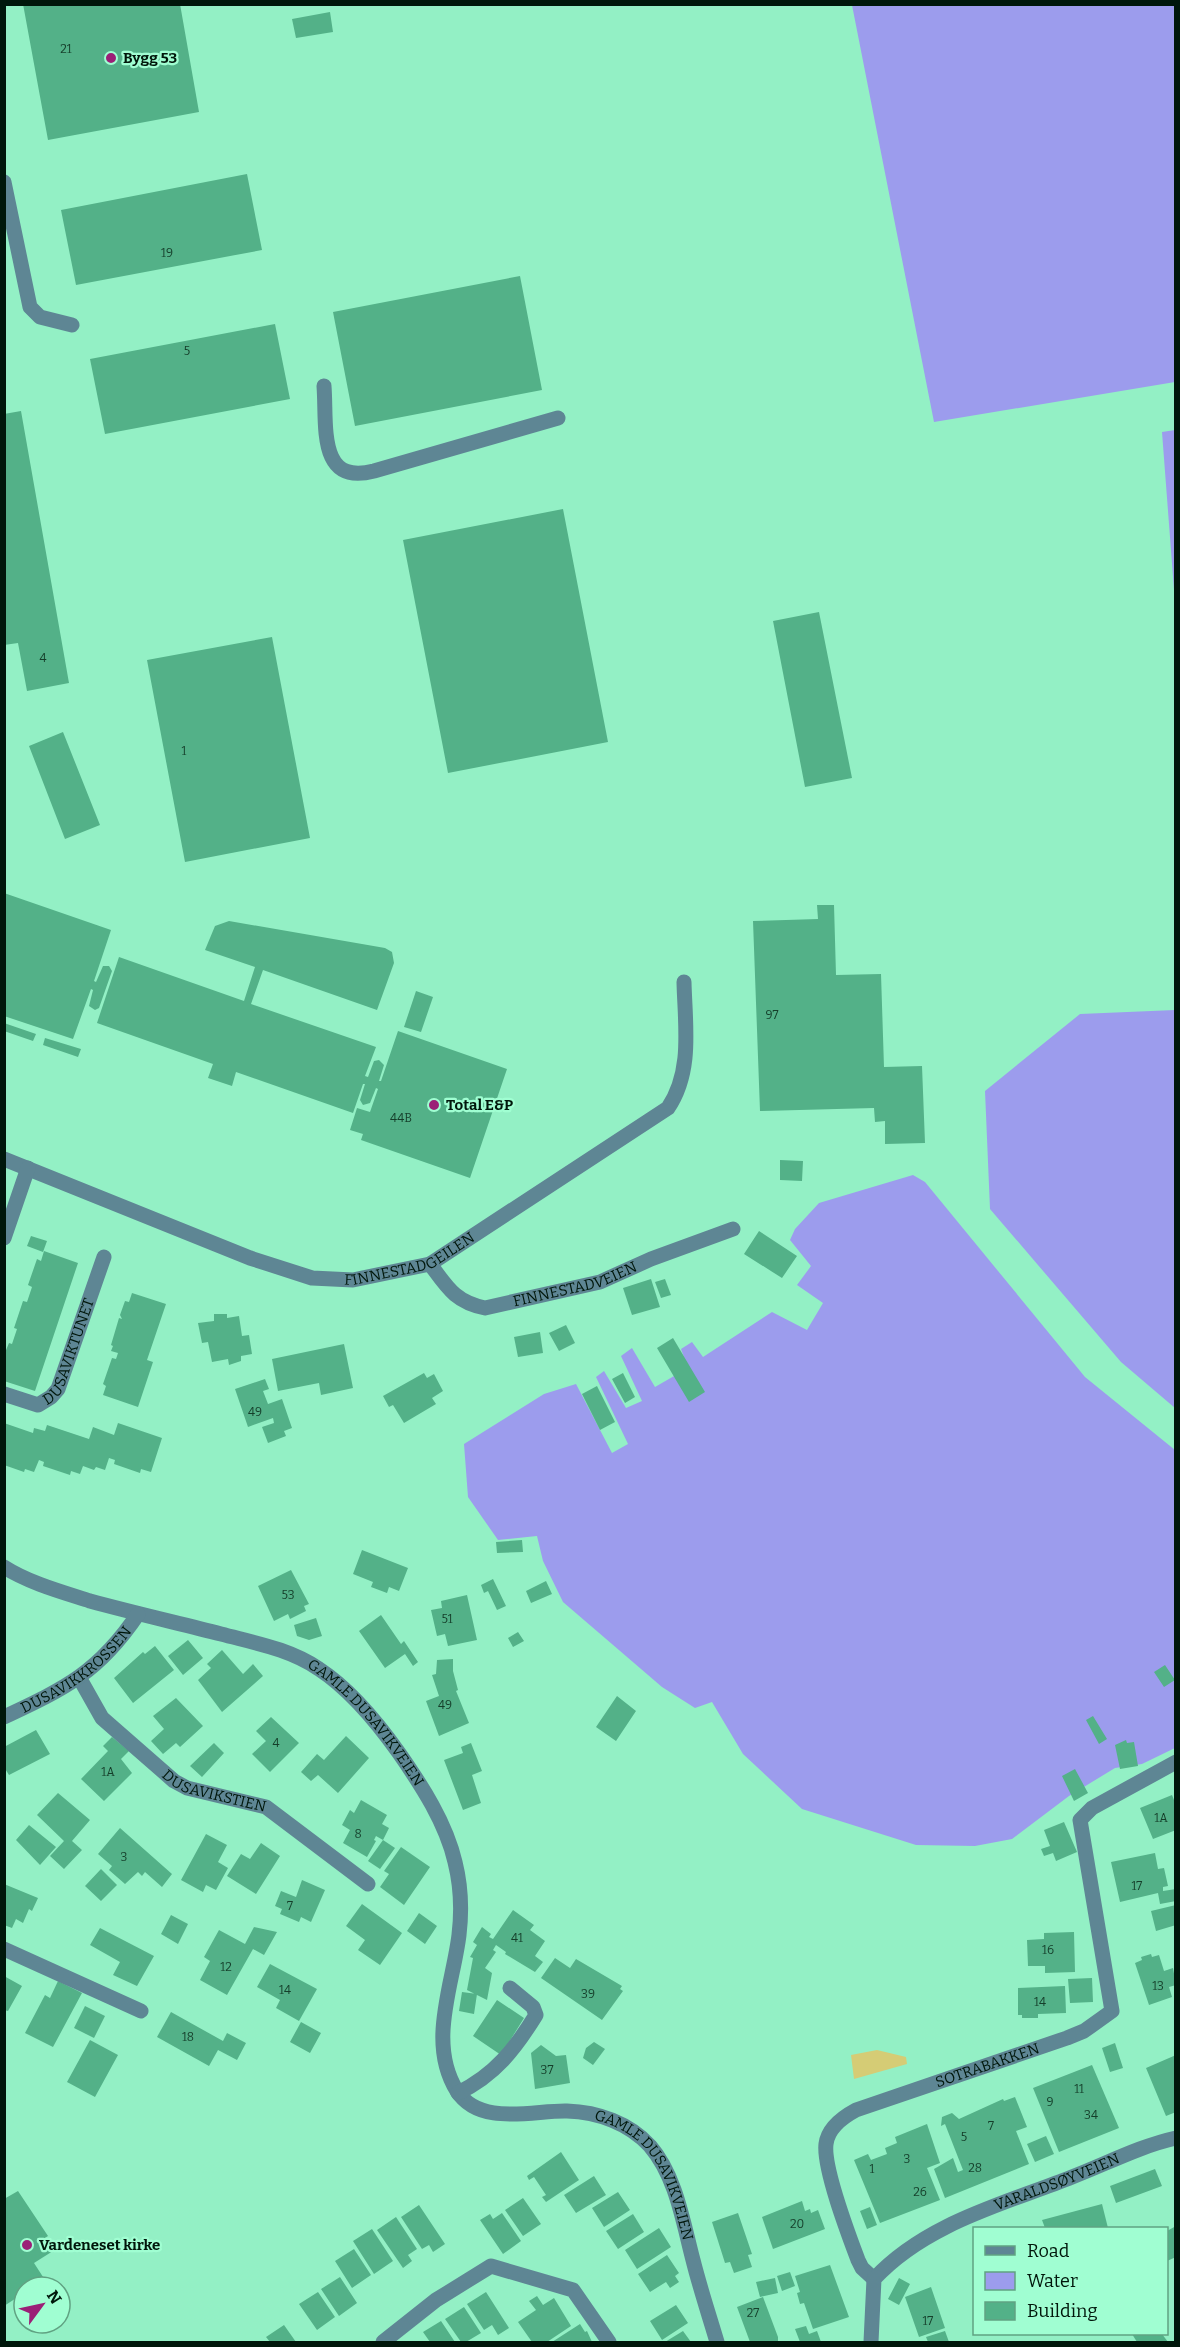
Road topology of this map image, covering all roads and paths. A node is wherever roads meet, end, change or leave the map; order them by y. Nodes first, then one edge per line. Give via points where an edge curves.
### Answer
1 (4, 182) edge
2 (72, 325) dead end
3 (324, 386) dead end
4 (558, 418) dead end
5 (684, 982) dead end
6 (4, 1159) edge
7 (28, 1168) junction
8 (733, 1229) dead end
9 (4, 1238) edge
10 (104, 1257) dead end
11 (430, 1264) junction
12 (4, 1394) edge
13 (4, 1567) edge
14 (138, 1614) junction
15 (80, 1679) junction
16 (4, 1717) edge
17 (1176, 1762) edge
18 (368, 1884) dead end
19 (4, 1949) edge
20 (510, 1988) dead end
21 (141, 2011) dead end
22 (458, 2093) junction
23 (1176, 2139) edge
24 (874, 2279) junction
25 (384, 2342) edge
26 (609, 2343) edge
27 (717, 2343) edge
28 (871, 2343) edge

1 - 2 street via 30,307 40,317
3 - 4 street via 330,458 351,475
5 - 11 street, FINNESTADGEILEN via 685,1071 678,1094 668,1108
6 - 7 street, FINNESTADGEILEN
7 - 9 street
7 - 11 street, FINNESTADGEILEN via 312,1278 353,1280
8 - 11 street, FINNESTADVEIEN via 600,1282 485,1308 458,1298
10 - 12 street, DUSAVIKTUNET via 58,1389 38,1405
13 - 14 street, GAMLE DUSAVIKVEIEN via 77,1597
14 - 15 street, DUSAVIKKROSSEN via 119,1642
14 - 22 street, GAMLE DUSAVIKVEIEN via 283,1650 318,1668 368,1714 410,1768 446,1835 460,1887 459,1937 443,2027 445,2058
15 - 16 street, DUSAVIKKROSSEN
15 - 18 street, DUSAVIKSTIEN via 102,1718 174,1781 187,1788 266,1807
17 - 24 street, SOTRABAKKEN via 1092,1808 1080,1820 1112,2011 1067,2038 867,2105 837,2123 826,2144 828,2162 858,2260
19 - 21 street
20 - 22 street via 536,2015 498,2067
22 - 27 street, GAMLE DUSAVIKVEIEN via 496,2113 516,2116 568,2111 610,2119 643,2139 668,2175
23 - 24 street, VARALDSØYVEIEN via 1142,2148 941,2229 893,2261
24 - 28 street
25 - 26 street via 436,2300 491,2266 573,2290

